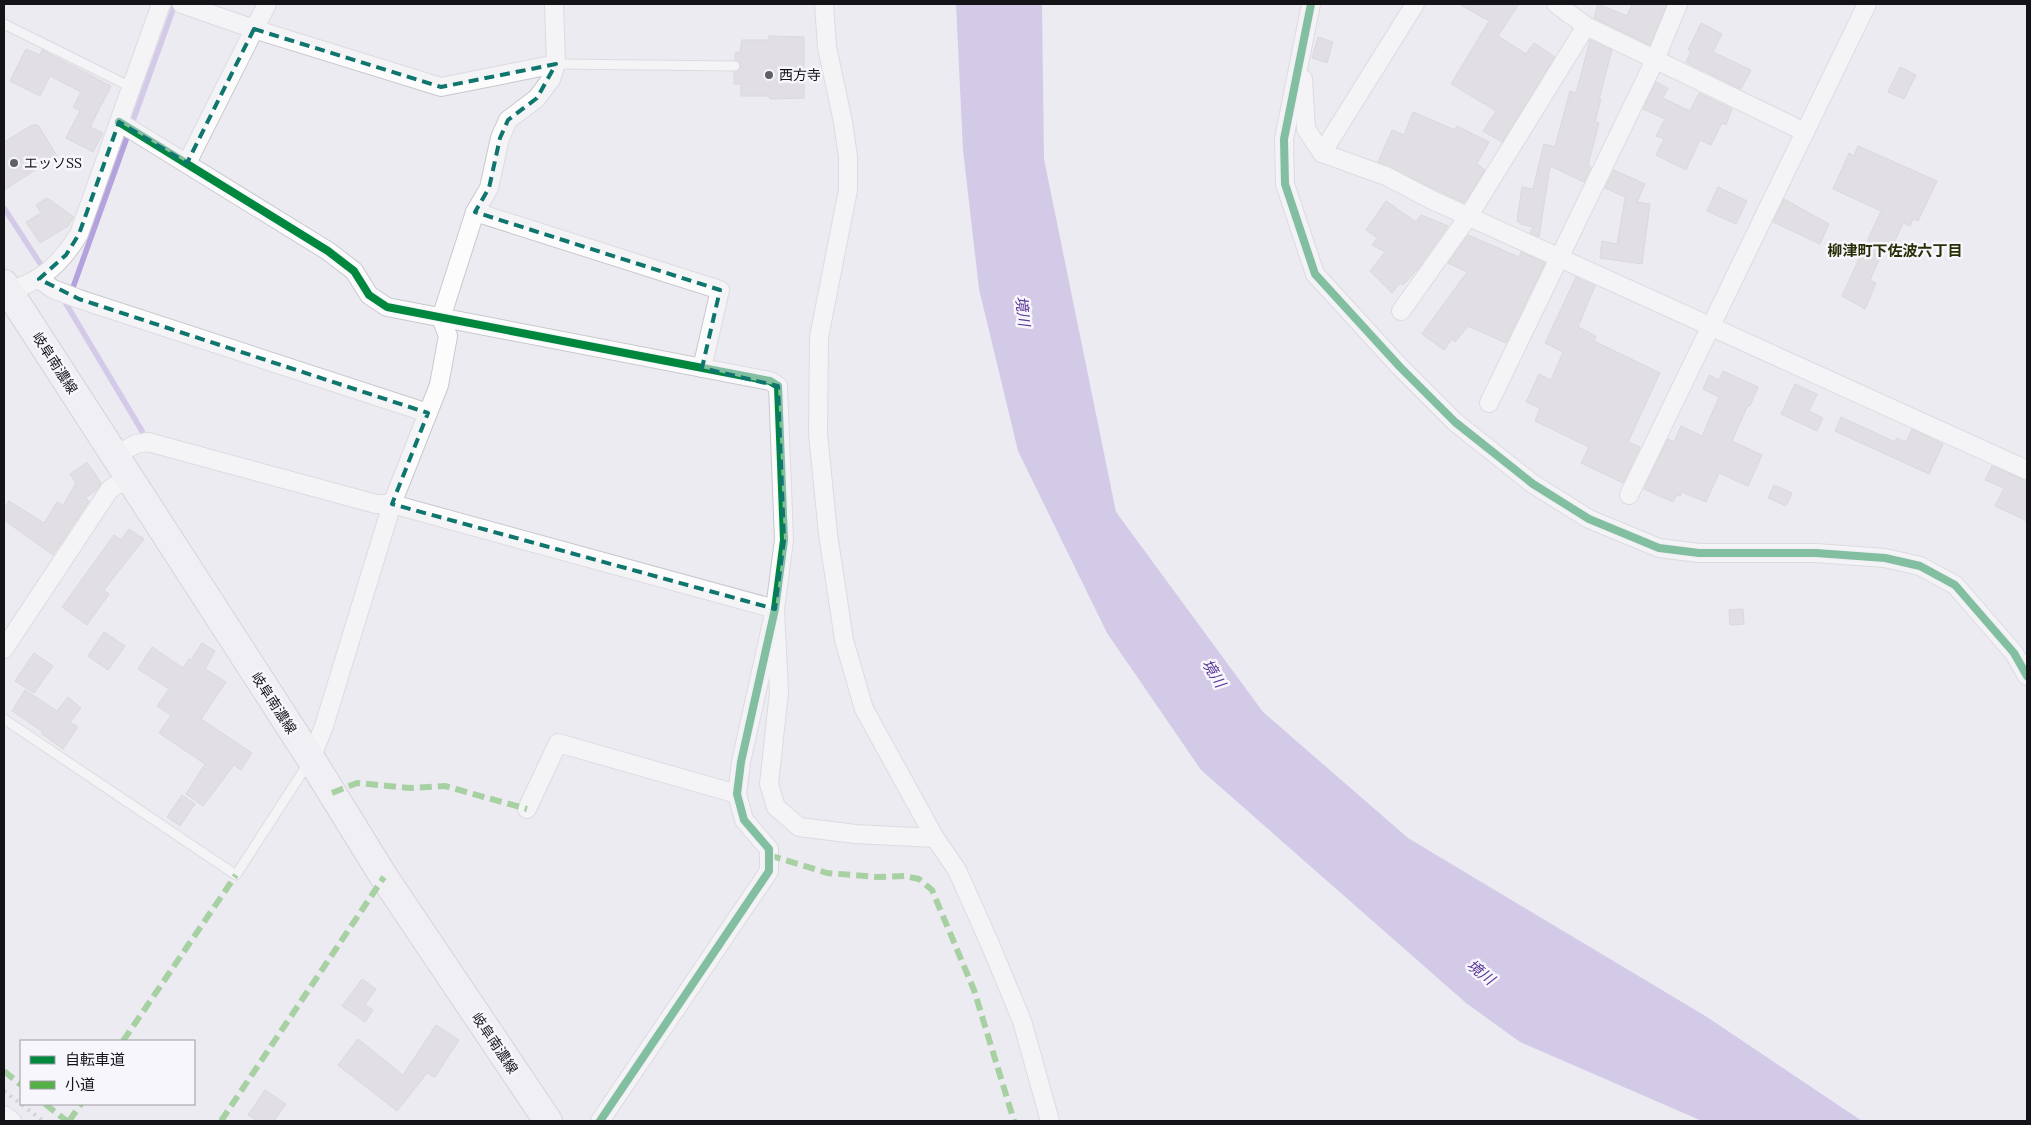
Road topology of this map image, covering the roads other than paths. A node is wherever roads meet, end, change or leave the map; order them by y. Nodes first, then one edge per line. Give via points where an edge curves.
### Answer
1 (161, 4) edge
2 (182, 4) edge
3 (267, 4) edge
4 (554, 4) edge
5 (824, 4) edge
6 (1311, 4) edge
7 (1416, 4) edge
8 (1556, 4) edge
9 (1678, 4) edge
10 (1867, 4) edge
11 (4, 24) edge
12 (1586, 26) junction
13 (254, 29) junction
14 (1302, 58) junction
15 (1655, 60) junction
16 (556, 64) junction
17 (735, 66) dead end
18 (131, 87) junction
19 (119, 122) junction
20 (1805, 132) junction
21 (1322, 153) junction
22 (187, 163) junction
23 (475, 212) junction
24 (1468, 217) junction
25 (1559, 257) junction
26 (39, 279) junction
27 (5, 289) edge
28 (1401, 311) dead end
29 (441, 318) junction
30 (1711, 326) junction
31 (702, 368) junction
32 (1489, 403) dead end
33 (428, 414) junction
34 (121, 467) junction
35 (2027, 470) edge
36 (1629, 495) dead end
37 (392, 504) junction
38 (775, 609) junction
39 (4, 649) edge
40 (2027, 676) edge
41 (4, 719) edge
42 (311, 759) junction
43 (737, 794) junction
44 (527, 809) dead end
45 (935, 838) junction
46 (4, 1115) edge
47 (12, 1121) edge
48 (548, 1121) edge
49 (600, 1121) edge
50 (1050, 1121) edge

1 - 18 street
2 - 13 street
3 - 13 street
4 - 16 street
5 - 45 street via 826,47 848,157 848,190 819,337 818,434 828,534 844,640 864,708
6 - 14 street
7 - 21 street
8 - 12 street
9 - 15 street
10 - 20 street
11 - 18 lane
12 - 15 street
12 - 24 street
13 - 16 street via 441,87
13 - 22 street
14 - 21 street via 1306,129
14 - 40 street via 1284,139 1285,184 1315,274 1455,422 1533,484 1581,514 1659,548 1699,553 1816,553 1885,558 1920,566 1954,585 2014,653
15 - 20 street
15 - 25 street
16 - 17 lane
16 - 23 street via 551,79 537,98 508,120 500,138 489,188
18 - 19 street
19 - 22 street
19 - 26 street via 79,234 66,255
20 - 30 street
21 - 24 street via 1386,176
22 - 29 street via 328,251 354,271 369,295 387,307
23 - 29 street
23 - 31 street via 720,290
24 - 25 street
24 - 28 street
25 - 30 street
25 - 32 street
26 - 27 street
26 - 33 street via 72,296
27 - 34 main road, 岐阜南濃線
29 - 31 street
29 - 33 street via 448,336 439,385
30 - 35 street
30 - 36 street
31 - 38 street via 770,381 778,386 784,540
33 - 37 street
34 - 37 street via 136,444 148,442 376,504
34 - 39 street via 110,490
34 - 42 main road, 岐阜南濃線
37 - 38 street
37 - 42 street
38 - 43 street via 741,762
38 - 45 street via 779,692 769,784 776,807 799,826 855,834
41 - 42 lane via 236,875
42 - 48 main road, 岐阜南濃線 via 384,877
43 - 44 street via 558,743
43 - 49 street via 744,820 769,849 769,871
45 - 50 street via 957,870 1022,1021
46 - 47 street

